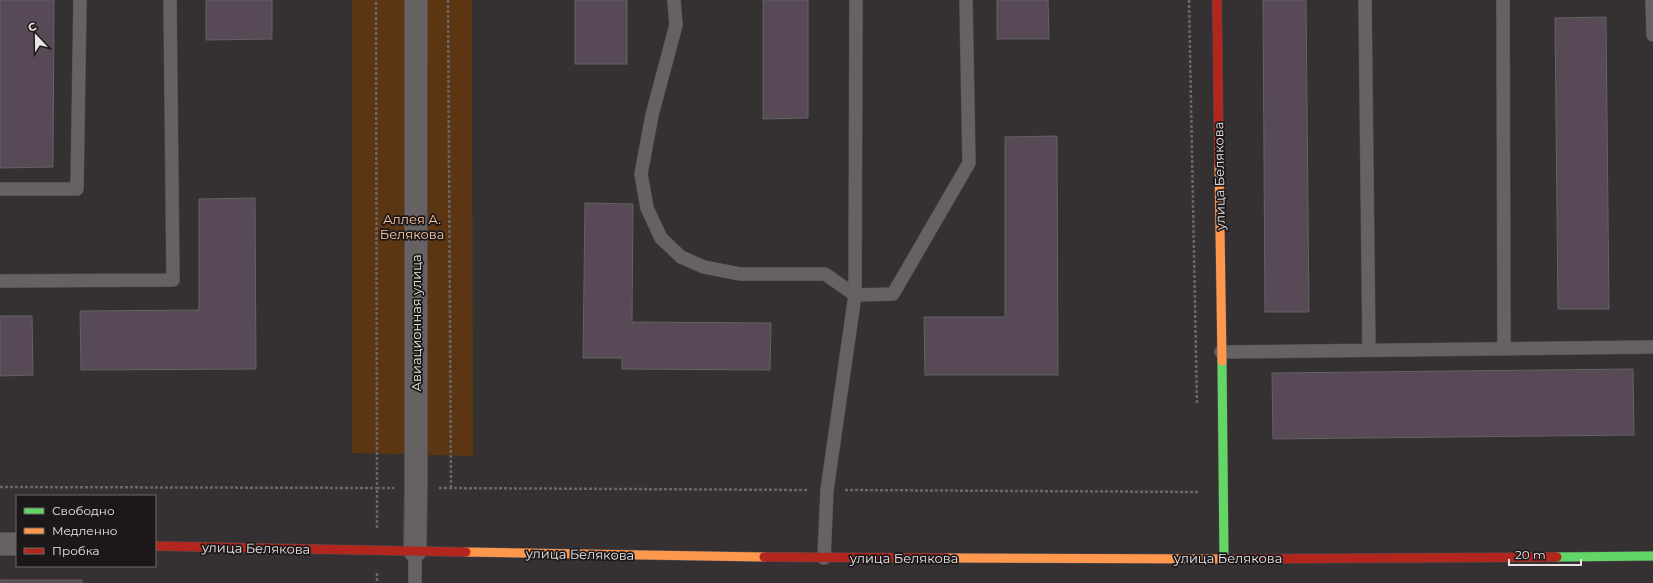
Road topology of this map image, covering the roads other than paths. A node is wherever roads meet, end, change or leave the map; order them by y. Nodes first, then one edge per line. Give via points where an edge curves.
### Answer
1 (80, 0) edge
2 (170, 0) edge
3 (416, 0) edge
4 (674, 0) edge
5 (856, 0) edge
6 (966, 0) edge
7 (1217, 0) edge
8 (1364, 0) edge
9 (1503, 0) edge
10 (1652, 0) edge
11 (1653, 35) edge
12 (0, 189) edge
13 (0, 281) edge
14 (855, 295) junction
15 (1653, 347) edge
16 (1504, 349) junction
17 (1369, 350) junction
18 (1222, 352) junction
19 (0, 544) edge
20 (16, 544) edge
21 (156, 546) edge
22 (415, 551) junction
23 (1653, 556) edge
24 (824, 558) junction
25 (1224, 558) junction
26 (415, 583) edge

1 - 12 lane via 77,189
2 - 13 lane via 173,280
3 - 22 street, Авиационная улица
4 - 14 lane via 676,25 652,115 641,174 647,208 661,238 681,257 704,267 740,274 825,274
5 - 14 lane
6 - 14 lane via 969,163 893,294
7 - 18 street, улица Белякова
8 - 17 lane
9 - 16 lane
10 - 11 lane
14 - 24 lane via 827,490
15 - 16 lane
16 - 17 lane
17 - 18 lane
18 - 25 street, улица Белякова
19 - 20 street
21 - 22 street, улица Белякова
22 - 24 street, улица Белякова
22 - 26 lane
23 - 25 street, улица Белякова
24 - 25 street, улица Белякова

